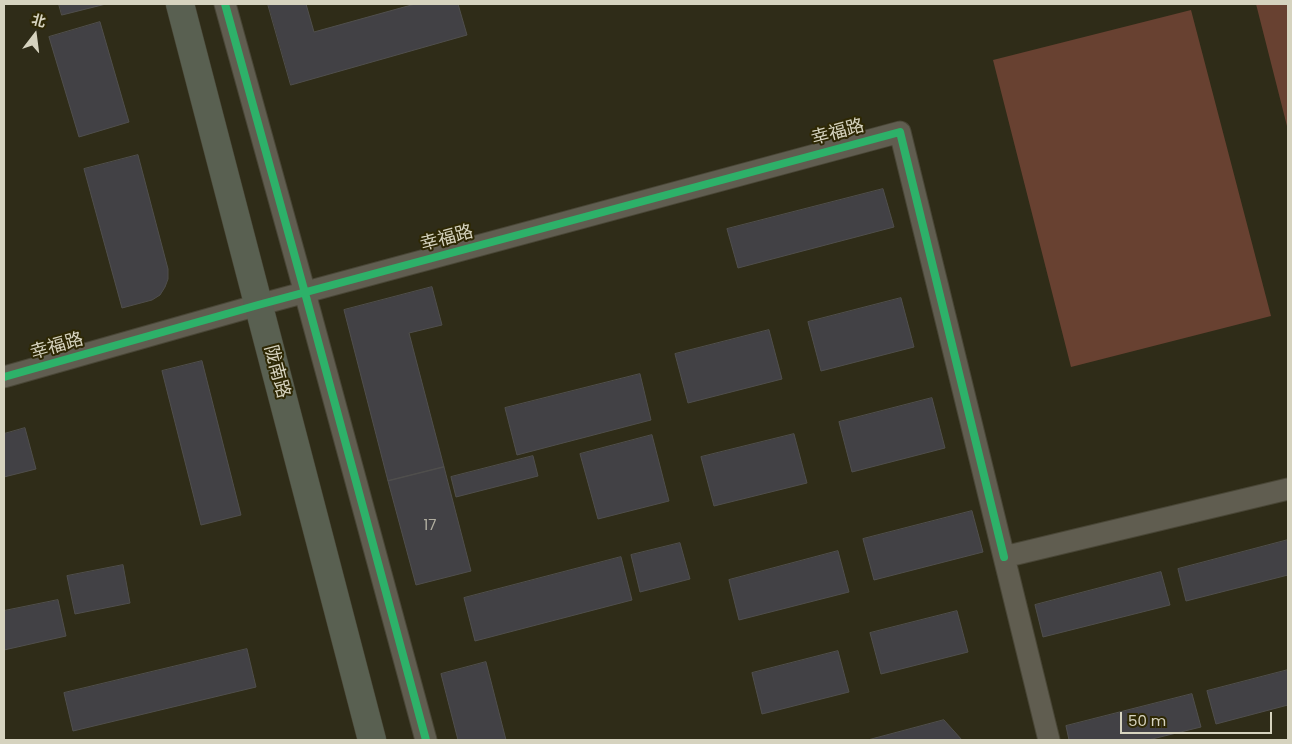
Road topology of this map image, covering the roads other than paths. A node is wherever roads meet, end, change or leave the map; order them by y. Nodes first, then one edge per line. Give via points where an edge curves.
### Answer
1 (180, 4) edge
2 (225, 4) edge
3 (305, 293) junction
4 (258, 306) junction
5 (4, 378) edge
6 (1288, 489) edge
7 (1004, 557) junction
8 (372, 740) edge
9 (426, 740) edge
10 (1048, 740) edge

1 - 4 main road, 陇南路
2 - 3 street
3 - 4 street, 幸福路
3 - 7 street, 幸福路 via 900,132
3 - 9 street
4 - 5 street, 幸福路
4 - 8 main road, 陇南路
6 - 7 street
7 - 10 street

